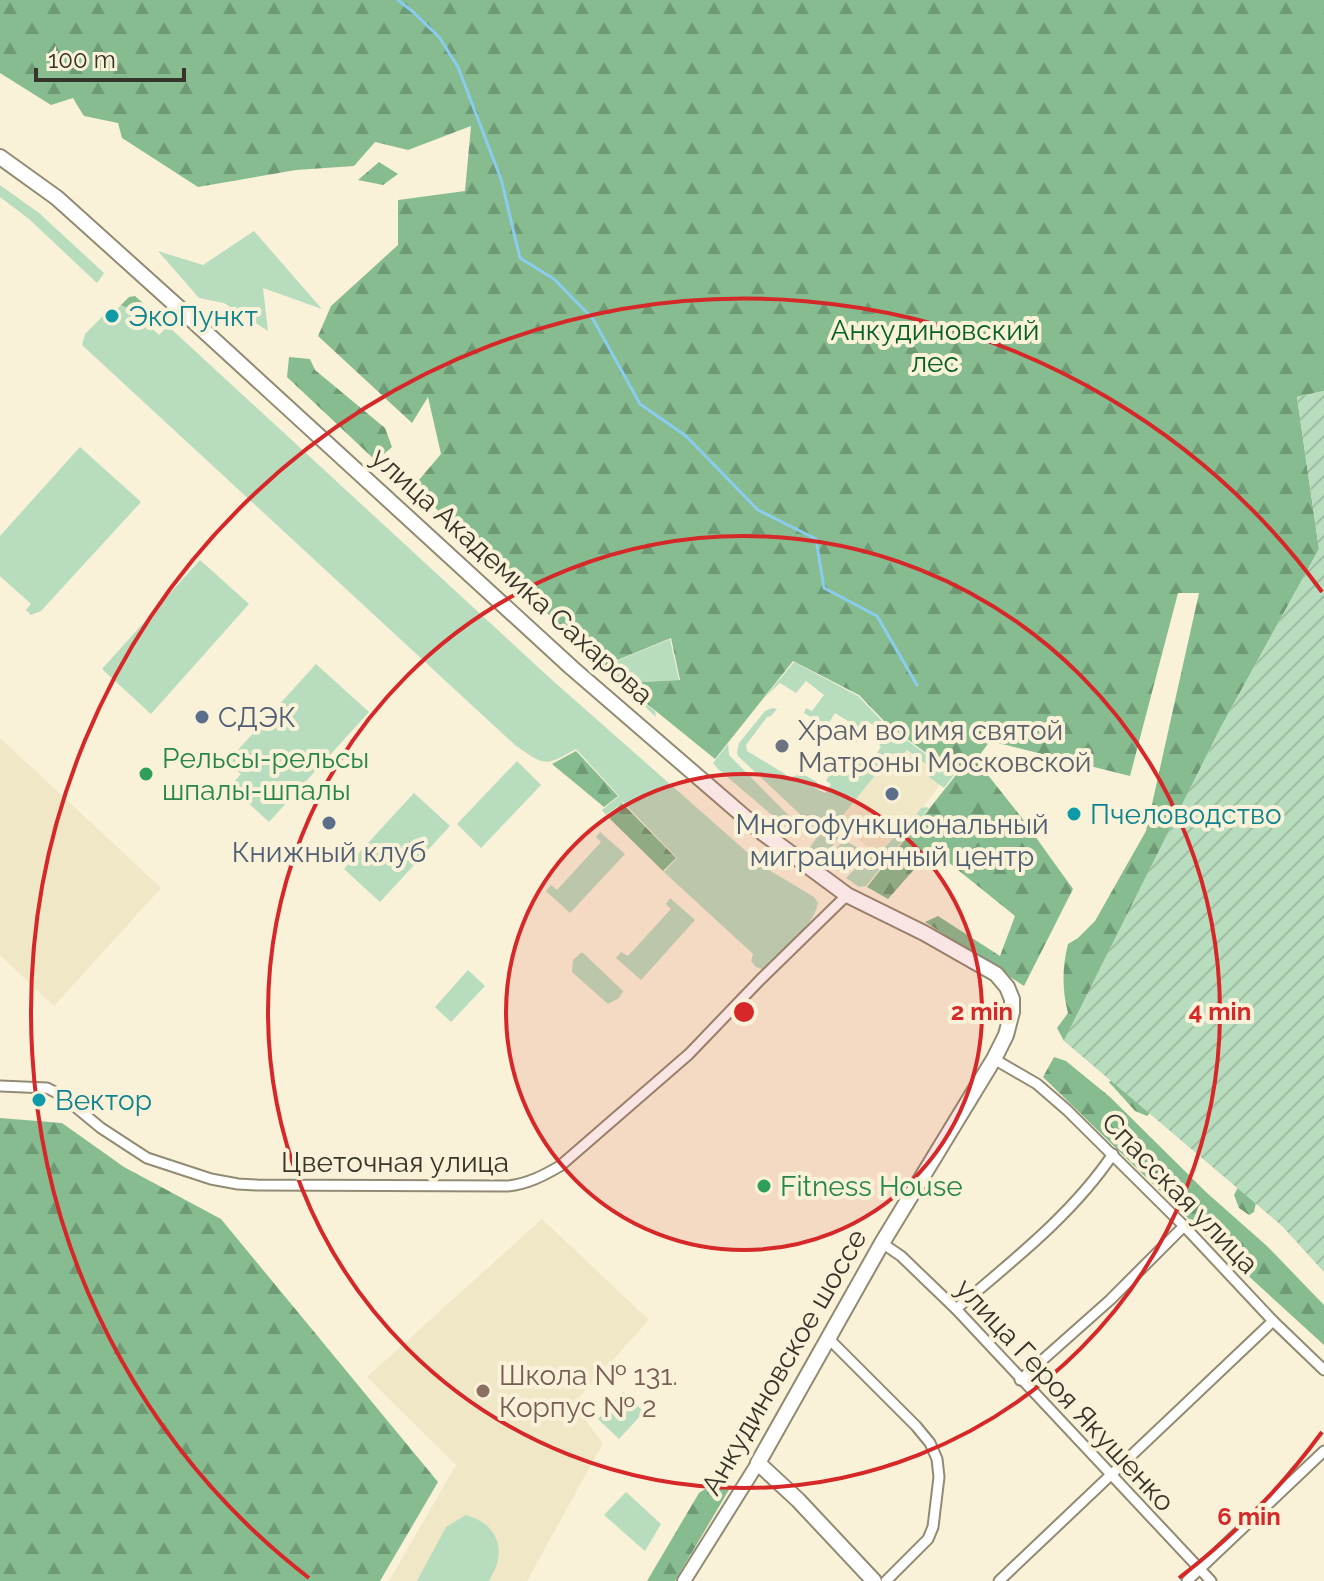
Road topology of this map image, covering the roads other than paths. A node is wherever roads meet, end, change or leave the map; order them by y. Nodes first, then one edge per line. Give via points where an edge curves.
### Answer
1 (0, 157) edge
2 (847, 895) junction
3 (1012, 999) joint
4 (994, 1059) junction
5 (0, 1086) edge
6 (1113, 1154) junction
7 (1184, 1226) junction
8 (882, 1243) junction
9 (956, 1309) junction
10 (1273, 1321) junction
11 (828, 1338) junction
12 (1324, 1370) edge
13 (1020, 1380) junction
14 (1324, 1451) edge
15 (758, 1463) junction
16 (1111, 1476) junction
17 (1200, 1569) junction
18 (684, 1581) edge
19 (874, 1581) edge
20 (886, 1581) edge
21 (999, 1581) edge
22 (1187, 1581) edge
23 (1211, 1581) edge

1 - 2 main road, улица Академика Сахарова via 57,198 572,668 763,833
2 - 3 main road, улица Академика Сахарова via 996,974
2 - 5 street, Цветочная улица via 689,1054 560,1166 522,1185 257,1185 211,1179 147,1158 47,1088
3 - 4 main road, Анкудиновское шоссе via 1006,1035
4 - 6 street, Спасская улица via 1037,1084
4 - 8 main road, Анкудиновское шоссе
6 - 7 street, Спасская улица
6 - 9 street via 1070,1207
7 - 10 street, Спасская улица
7 - 13 street
8 - 9 street, улица Героя Якушенко
8 - 11 main road, Анкудиновское шоссе
9 - 13 street, улица Героя Якушенко
10 - 12 street, Спасская улица
10 - 16 street
11 - 15 main road, Анкудиновское шоссе
11 - 20 street via 916,1426 937,1459 928,1539
13 - 16 street, улица Героя Якушенко
14 - 17 street
15 - 18 street, Анкудиновское шоссе
15 - 19 main road
16 - 17 street, улица Героя Якушенко
16 - 21 street
17 - 22 street
17 - 23 street, улица Героя Якушенко

